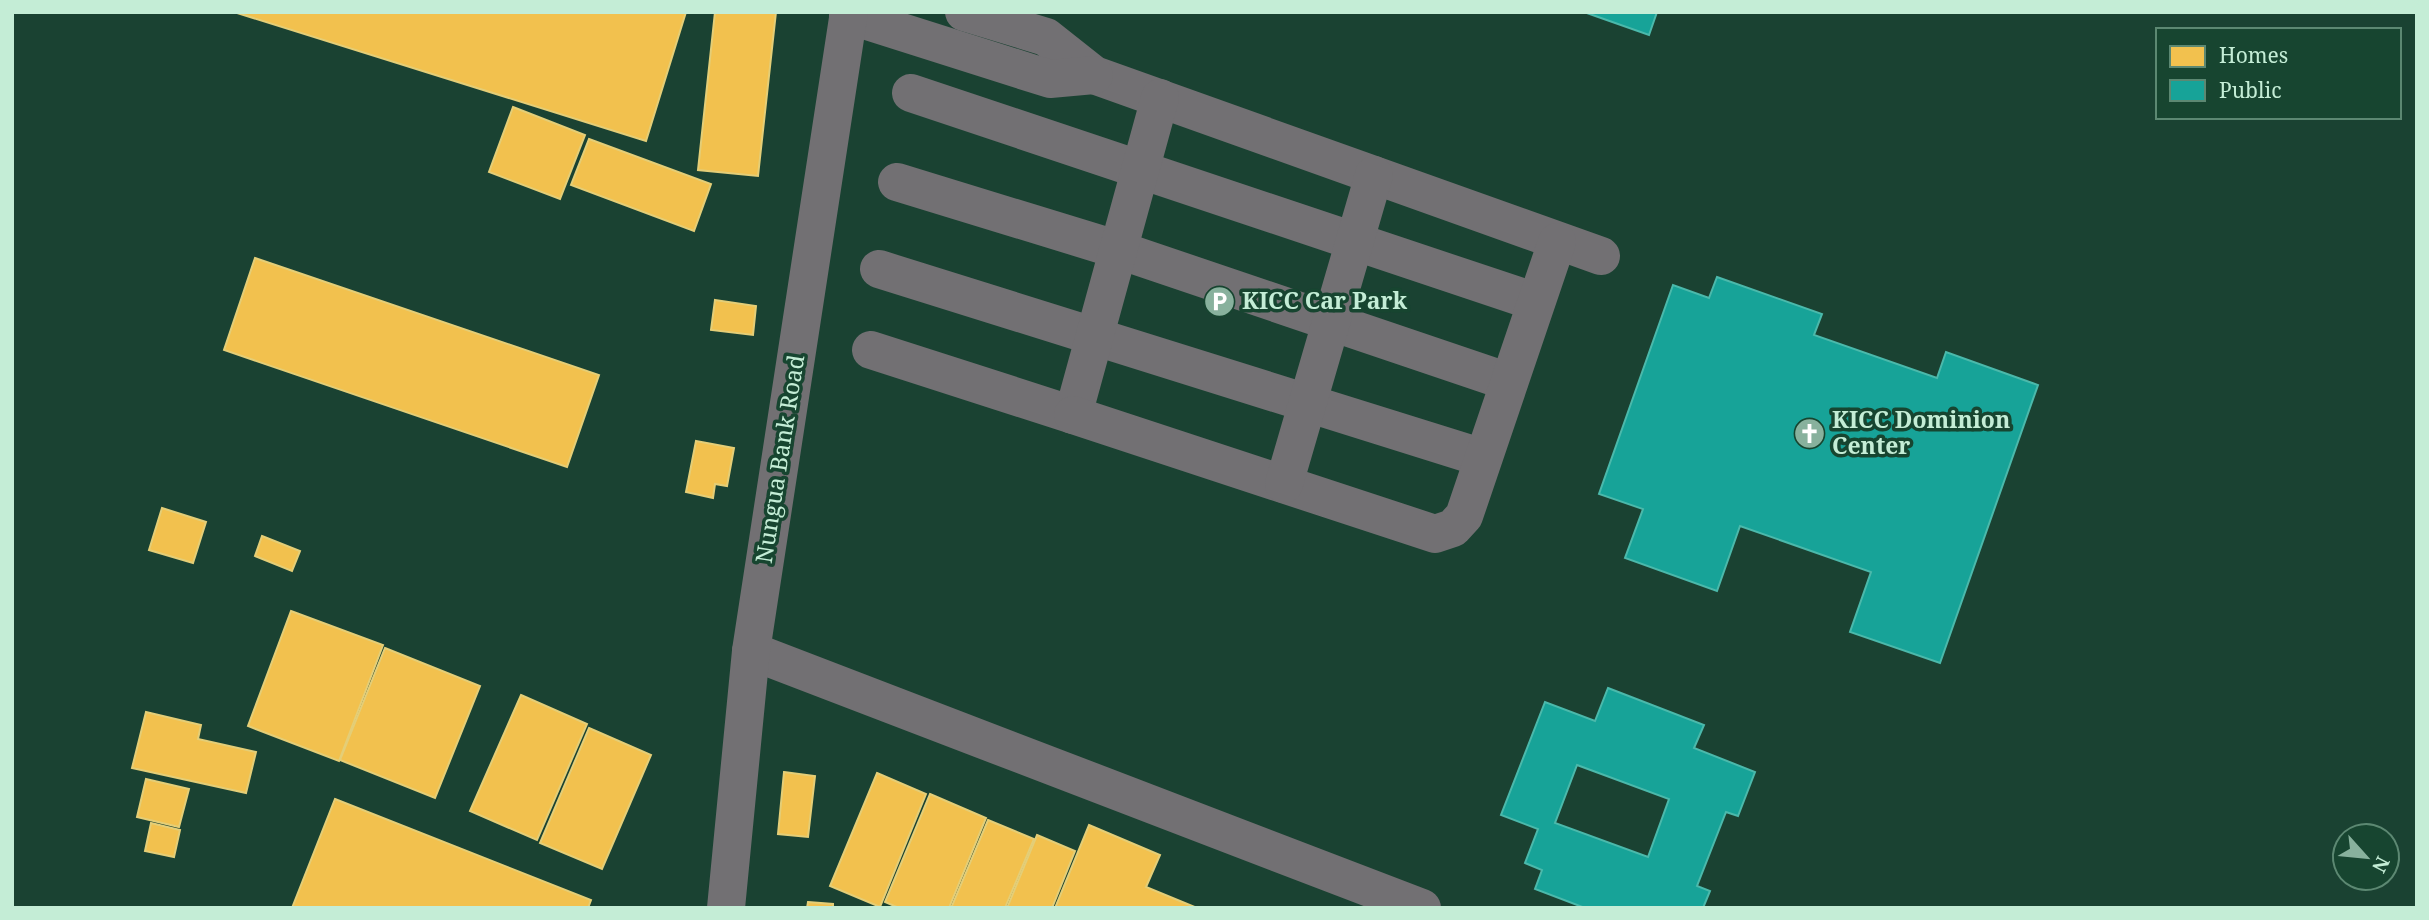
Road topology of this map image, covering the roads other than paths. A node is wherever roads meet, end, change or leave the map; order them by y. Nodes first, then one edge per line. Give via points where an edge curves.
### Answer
1 (964, 12) edge
2 (848, 14) edge
3 (1094, 75) junction
4 (911, 93) dead end
5 (1160, 98) junction
6 (1140, 171) junction
7 (1374, 174) junction
8 (897, 182) dead end
9 (1353, 242) junction
10 (1557, 242) junction
11 (1119, 250) junction
12 (1601, 256) dead end
13 (879, 269) dead end
14 (1536, 302) junction
15 (1331, 321) junction
16 (1095, 335) junction
17 (871, 349) dead end
18 (1509, 382) junction
19 (1307, 403) junction
20 (1073, 415) junction
21 (1483, 458) junction
22 (1284, 484) junction
23 (751, 651) junction
24 (726, 908) edge
25 (1422, 908) edge

1 - 3 street via 1046,37
2 - 3 street via 1050,79
2 - 23 street, Nungua Bank Road
3 - 5 street
4 - 6 street
5 - 6 street
5 - 7 street
6 - 9 street
6 - 11 street
7 - 9 street
7 - 10 street
8 - 11 street
9 - 14 street
9 - 15 street
10 - 12 street
10 - 14 street
11 - 15 street
11 - 16 street
13 - 16 street
14 - 18 street
15 - 18 street
15 - 19 street
16 - 19 street
16 - 20 street
17 - 20 street
18 - 21 street
19 - 21 street
19 - 22 street
20 - 22 street
21 - 22 street via 1464,516 1453,528 1436,534
23 - 24 street, Nungua Bank Road
23 - 25 street

